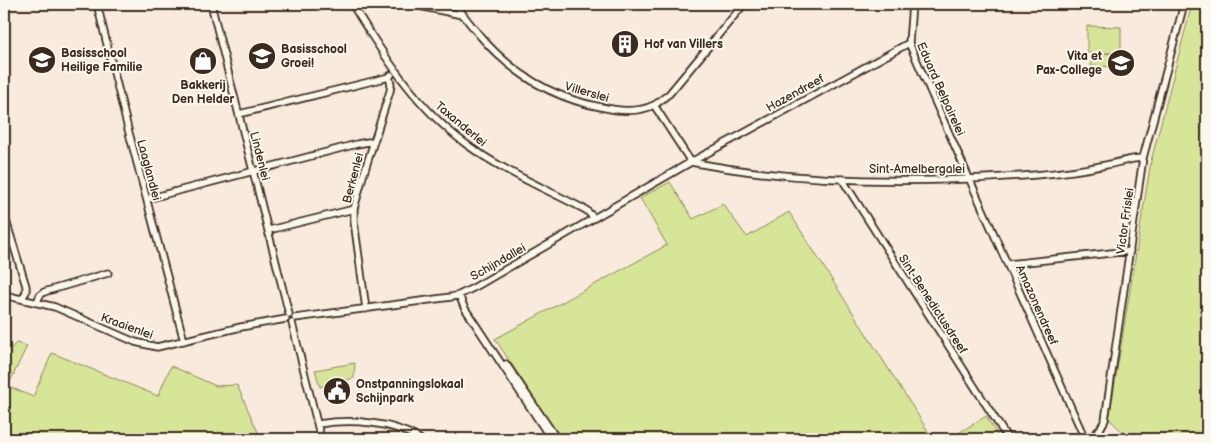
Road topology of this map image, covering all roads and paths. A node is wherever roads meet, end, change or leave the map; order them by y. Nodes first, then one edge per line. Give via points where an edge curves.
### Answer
1 (97, 4) edge
2 (211, 4) edge
3 (352, 4) edge
4 (410, 4) edge
5 (456, 4) edge
6 (744, 4) edge
7 (912, 4) edge
8 (1184, 4) edge
9 (462, 15) junction
10 (909, 43) junction
11 (395, 72) junction
12 (389, 77) junction
13 (400, 78) junction
14 (391, 84) junction
15 (654, 105) junction
16 (239, 114) junction
17 (373, 143) junction
18 (1143, 158) junction
19 (690, 162) junction
20 (253, 171) junction
21 (842, 179) junction
22 (970, 179) junction
23 (146, 199) junction
24 (354, 209) junction
25 (4, 214) edge
26 (594, 218) junction
27 (269, 230) junction
28 (1130, 251) junction
29 (1008, 264) junction
30 (108, 273) dead end
31 (4, 295) edge
32 (22, 298) junction
33 (460, 298) junction
34 (37, 302) junction
35 (366, 309) junction
36 (290, 319) junction
37 (184, 341) junction
38 (318, 424) junction
39 (321, 439) edge
40 (420, 439) edge
41 (551, 439) edge
42 (557, 439) edge
43 (1008, 439) edge
44 (1086, 439) edge
45 (1090, 439) edge

1 - 23 street, Laaglandlei
2 - 16 street, Lindenlei
3 - 11 street, Taxanderlei
4 - 9 street
5 - 9 street, Villerslei
6 - 15 street, Villerslei via 669,94
7 - 10 street, Eduard Belpairelei
8 - 18 street, Victor Frislei
9 - 15 street, Villerslei via 500,58 537,85 565,98 618,111
10 - 19 street, Hazendreef
10 - 22 street, Eduard Belpairelei
11 - 12 street
11 - 13 street, Taxanderlei
12 - 14 street
12 - 16 street
13 - 14 street
13 - 26 street, Taxanderlei via 465,144 586,210
14 - 17 street, Berkenlei
15 - 19 street
16 - 20 street, Lindenlei
17 - 20 street via 357,144
17 - 24 street, Berkenlei
18 - 22 street, Sint-Amelbergalei via 1062,173
18 - 28 street, Victor Frislei
19 - 21 street, Sint-Amelbergalei via 760,173
19 - 26 street, Schijndallei
20 - 23 street
20 - 27 street, Lindenlei
21 - 22 street, Sint-Amelbergalei
21 - 43 street, Sint-Benedictusdreef
22 - 29 street, Amazonendreef
23 - 37 street, Laaglandlei
24 - 27 street
24 - 35 street, Berkenlei
25 - 32 street via 26,286
26 - 33 street, Schijndallei
27 - 36 street, Lindenlei
28 - 29 street
28 - 45 street, Victor Frislei via 1106,420
29 - 44 street, Amazonendreef
30 - 34 street via 44,292
31 - 32 street, Kraaienlei
32 - 34 street, Kraaienlei
33 - 35 street, Schijndallei
33 - 41 street
33 - 42 street
34 - 37 street, Kraaienlei via 143,345 157,347
35 - 36 street, Schijndallei
36 - 37 street, Kraaienlei
36 - 38 street, Lindenlei
38 - 39 street, Lindenlei
38 - 40 street via 390,426

